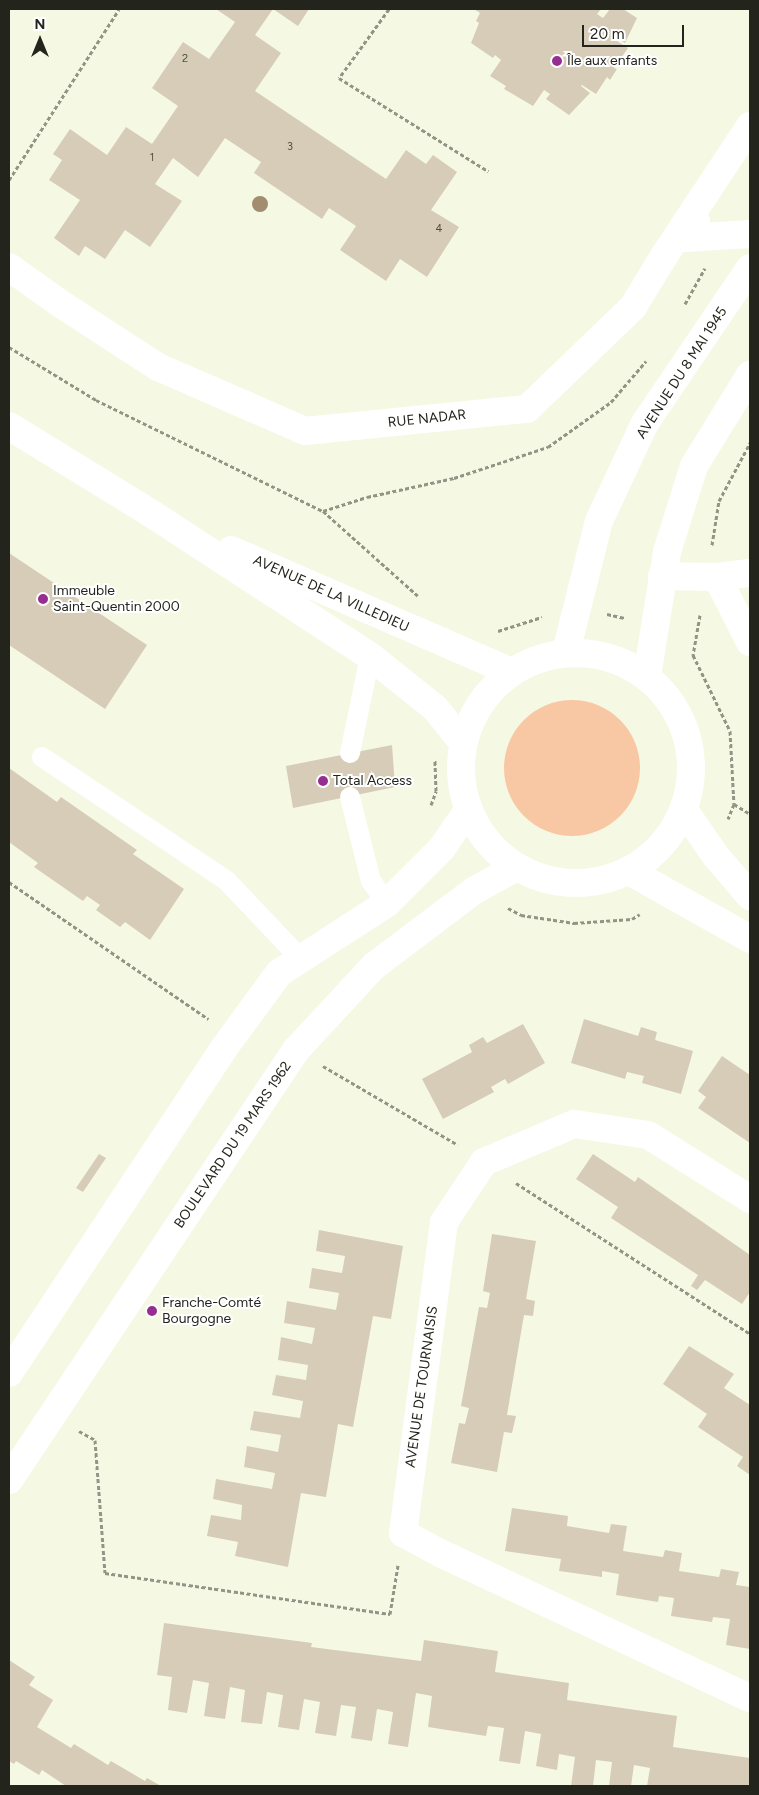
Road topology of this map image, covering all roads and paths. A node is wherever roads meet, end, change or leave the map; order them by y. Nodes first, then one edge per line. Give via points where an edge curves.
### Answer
1 (119, 9) edge
2 (389, 9) edge
3 (750, 126) edge
4 (750, 138) edge
5 (488, 171) dead end
6 (9, 180) edge
7 (750, 234) edge
8 (9, 267) edge
9 (750, 268) edge
10 (9, 347) edge
11 (750, 375) edge
12 (9, 426) edge
13 (152, 514) junction
14 (750, 573) edge
15 (662, 576) junction
16 (717, 577) junction
17 (424, 602) dead end
18 (575, 611) junction
19 (494, 632) dead end
20 (654, 633) junction
21 (750, 642) edge
22 (566, 652) junction
23 (693, 655) dead end
24 (370, 656) junction
25 (511, 672) junction
26 (647, 676) junction
27 (462, 744) junction
28 (350, 752) dead end
29 (42, 757) dead end
30 (350, 797) dead end
31 (734, 804) dead end
32 (468, 810) junction
33 (684, 810) junction
34 (750, 814) edge
35 (516, 867) junction
36 (629, 870) junction
37 (9, 882) edge
38 (750, 896) edge
39 (387, 903) junction
40 (750, 939) edge
41 (301, 959) junction
42 (216, 1024) dead end
43 (750, 1199) edge
44 (9, 1373) edge
45 (51, 1415) junction
46 (9, 1480) edge
47 (403, 1533) junction
48 (750, 1698) edge

1 - 6 path
2 - 5 path via 339,78
3 - 8 street, RUE NADAR via 633,307 527,409 305,431 158,367
4 - 7 street via 685,238
9 - 18 street, AVENUE DU 8 MAI 1945 via 645,424 600,521
10 - 17 path via 96,400 323,511
11 - 15 street via 694,466
12 - 13 street, AVENUE DE LA VILLEDIEU
13 - 24 street, AVENUE DE LA VILLEDIEU
13 - 25 street, AVENUE DE LA VILLEDIEU
14 - 16 street
15 - 16 street
15 - 20 street
16 - 21 street
18 - 19 path via 555,613
18 - 20 path via 621,615
18 - 22 street, AVENUE DU 8 MAI 1945
20 - 23 path
20 - 26 street
22 - 25 street via 537,658
22 - 26 street via 595,653 622,661
24 - 27 street, AVENUE DE LA VILLEDIEU via 435,708
24 - 28 lane
25 - 27 street via 489,691 472,716
26 - 33 street via 668,697 683,722 691,751 691,781
27 - 32 street via 460,777
29 - 41 lane via 227,881
30 - 39 lane via 371,881
31 - 34 path
32 - 35 street via 496,852
32 - 39 street via 442,848
33 - 36 street via 671,834 652,855
33 - 38 street via 715,855
35 - 36 street via 543,878 572,883 601,881
35 - 45 street, BOULEVARD DU 19 MARS 1962 via 475,890 374,966 296,1050
36 - 40 street
37 - 42 path
39 - 41 street
41 - 44 street via 279,973 224,1048
43 - 47 street, AVENUE DE TOURNAISIS via 648,1135 574,1124 484,1162 444,1222
45 - 46 street, BOULEVARD DU 19 MARS 1962
45 - 47 path via 95,1440 105,1573 390,1614
47 - 48 street

